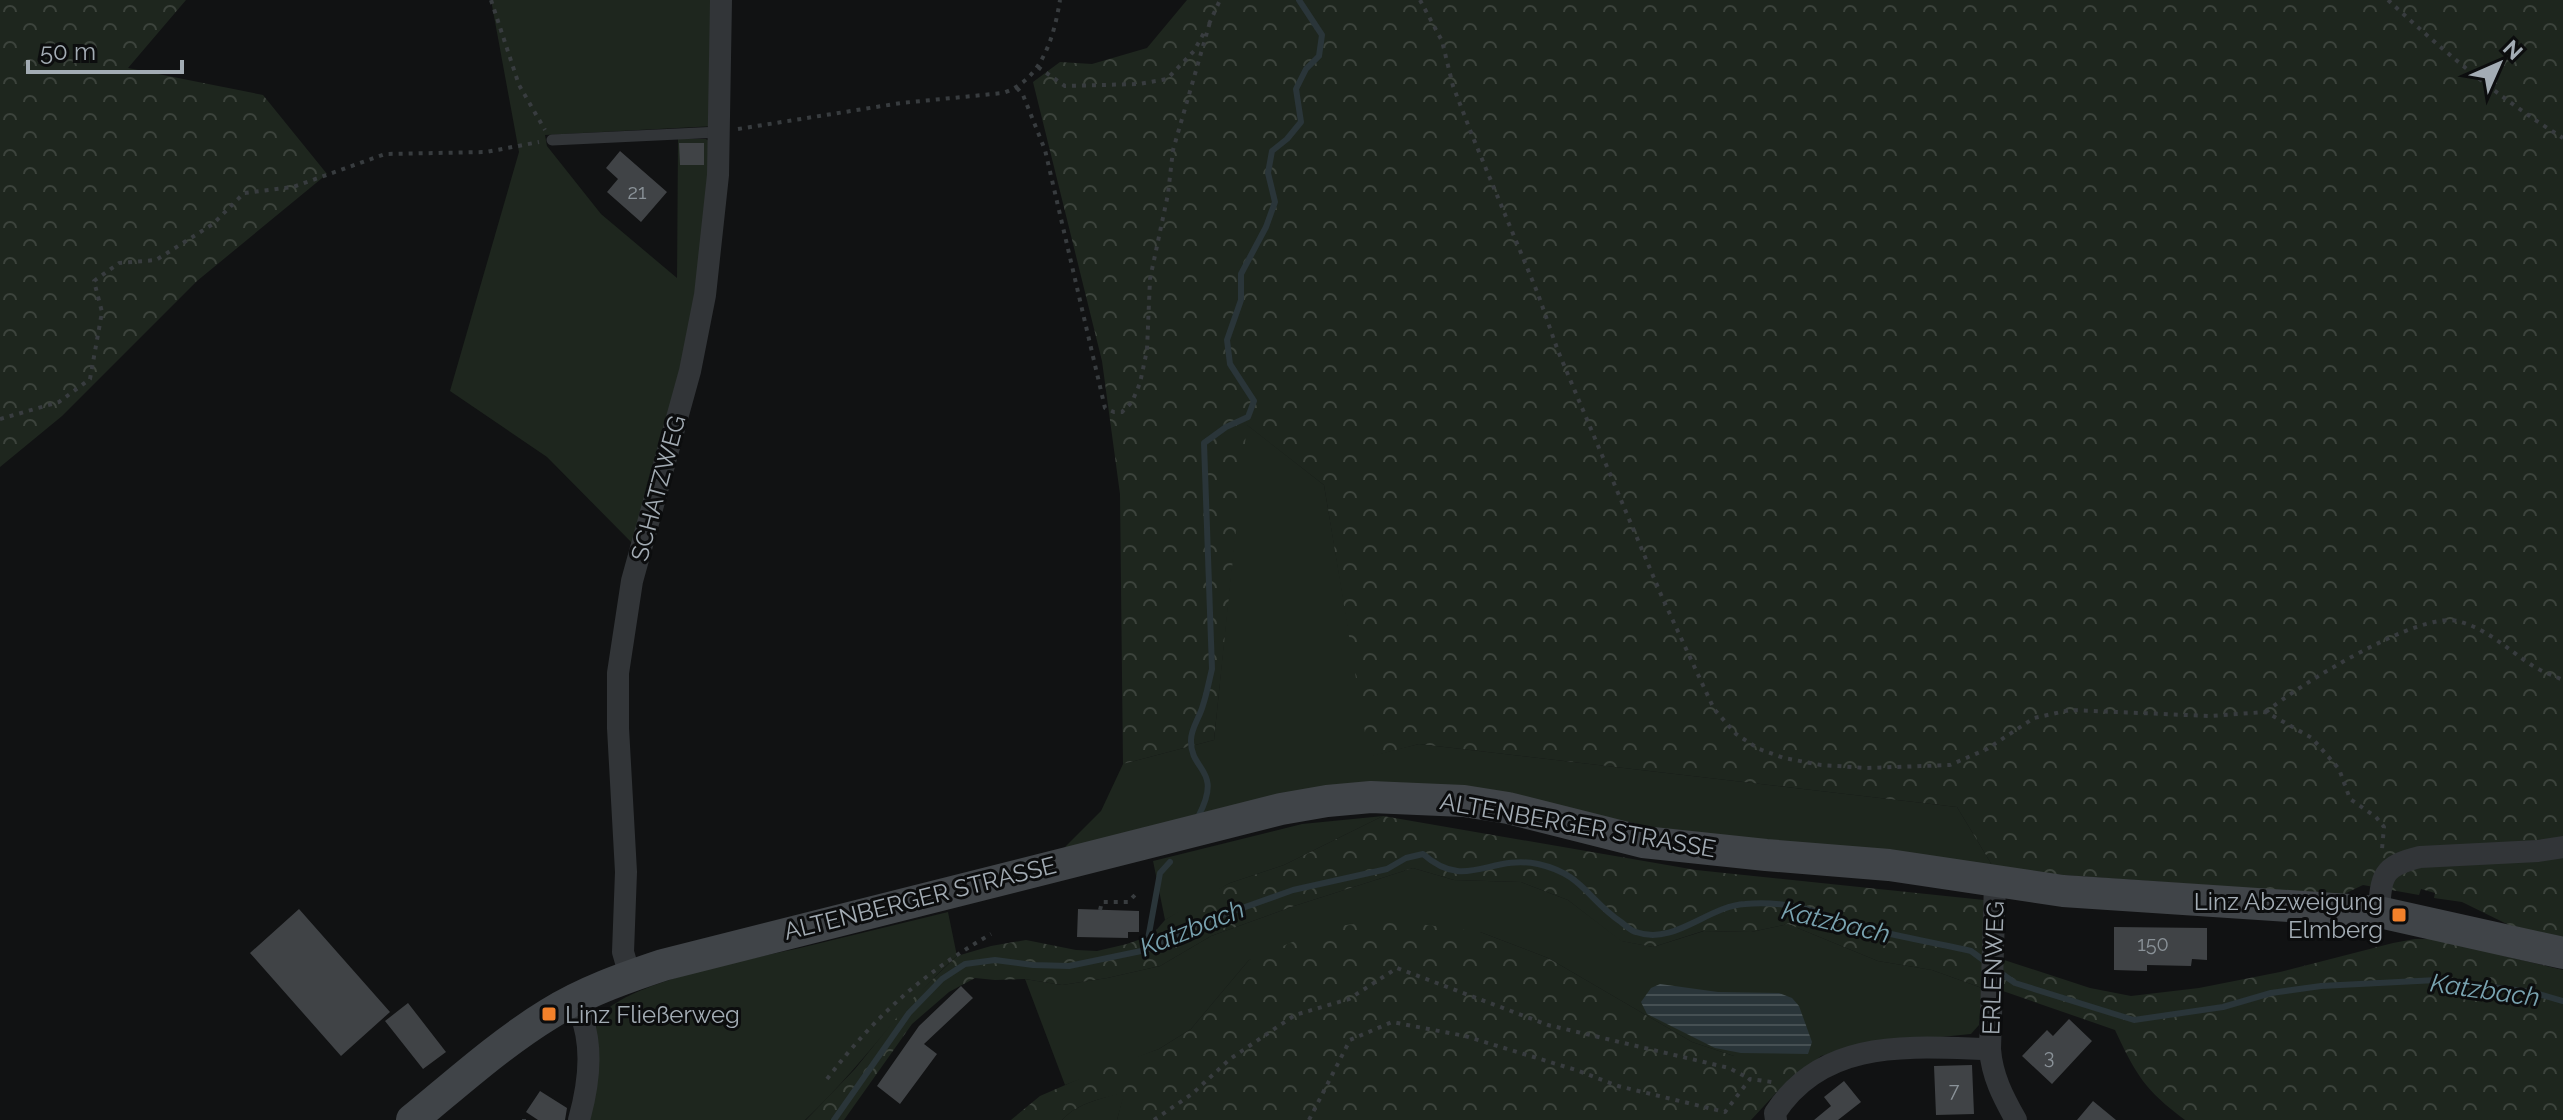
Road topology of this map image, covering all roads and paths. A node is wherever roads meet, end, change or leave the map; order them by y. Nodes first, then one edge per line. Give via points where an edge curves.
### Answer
1 (491, 0) edge
2 (721, 0) edge
3 (1060, 0) edge
4 (1220, 0) edge
5 (1420, 0) edge
6 (2388, 0) edge
7 (1210, 22) junction
8 (1038, 67) junction
9 (1017, 88) junction
10 (720, 132) junction
11 (2563, 138) edge
12 (552, 140) junction
13 (0, 419) edge
14 (2563, 680) edge
15 (2266, 712) junction
16 (2563, 847) edge
17 (2388, 869) junction
18 (1995, 882) junction
19 (1136, 894) dead end
20 (1100, 910) dead end
21 (2379, 912) junction
22 (991, 934) dead end
23 (2563, 953) edge
24 (630, 976) junction
25 (574, 1000) junction
26 (1990, 1049) junction
27 (827, 1079) dead end
28 (1750, 1079) junction
29 (1798, 1085) junction
30 (412, 1120) edge
31 (579, 1120) edge
32 (1154, 1120) edge
33 (1309, 1120) edge
34 (1776, 1120) edge
35 (2016, 1120) edge

1 - 12 path via 519,85
2 - 10 street, SCHATZWEG
3 - 8 path
4 - 7 path
5 - 15 path via 1442,41 1472,135 1662,597 1714,709 1736,734 1759,749 1821,765 1913,767 1968,759 2034,718 2060,712
6 - 11 path via 2491,89
7 - 8 path via 1194,51 1167,79 1065,86
7 - 9 path via 1173,150 1150,279 1140,383 1122,412 1105,408 1045,150
8 - 9 path
9 - 10 path
10 - 12 lane
10 - 24 street, SCHATZWEG via 705,295 690,371 632,581 618,673 626,872 622,932
12 - 13 path via 486,152 385,154 293,187 244,193 213,224 156,260 119,263 94,281 102,312 90,379 59,402
14 - 15 path via 2532,666 2490,634 2454,619 2425,624 2360,651
15 - 17 path via 2312,738 2339,769 2350,799 2384,827 2381,853
16 - 17 street via 2420,857
17 - 21 street via 2381,881
18 - 21 street, ALTENBERGER STRASSE
18 - 24 street, ALTENBERGER STRASSE via 1889,865 1643,842 1464,801 1371,797 1267,812 722,948
18 - 26 street, ERLENWEG
19 - 20 path via 1128,902 1102,902
21 - 23 street, ALTENBERGER STRASSE
22 - 27 path via 945,961 899,998
24 - 25 street, ALTENBERGER STRASSE
25 - 30 street, ALTENBERGER STRASSE via 525,1030
25 - 31 street via 589,1047
26 - 29 street, ERLENWEG via 1897,1048 1838,1059
26 - 35 street via 1997,1084
28 - 29 path
28 - 32 path via 1729,1068 1548,1025 1397,968 1349,999 1295,1015
28 - 33 path via 1725,1112 1618,1086 1465,1036 1392,1022 1350,1040
29 - 34 street, ERLENWEG via 1775,1113

